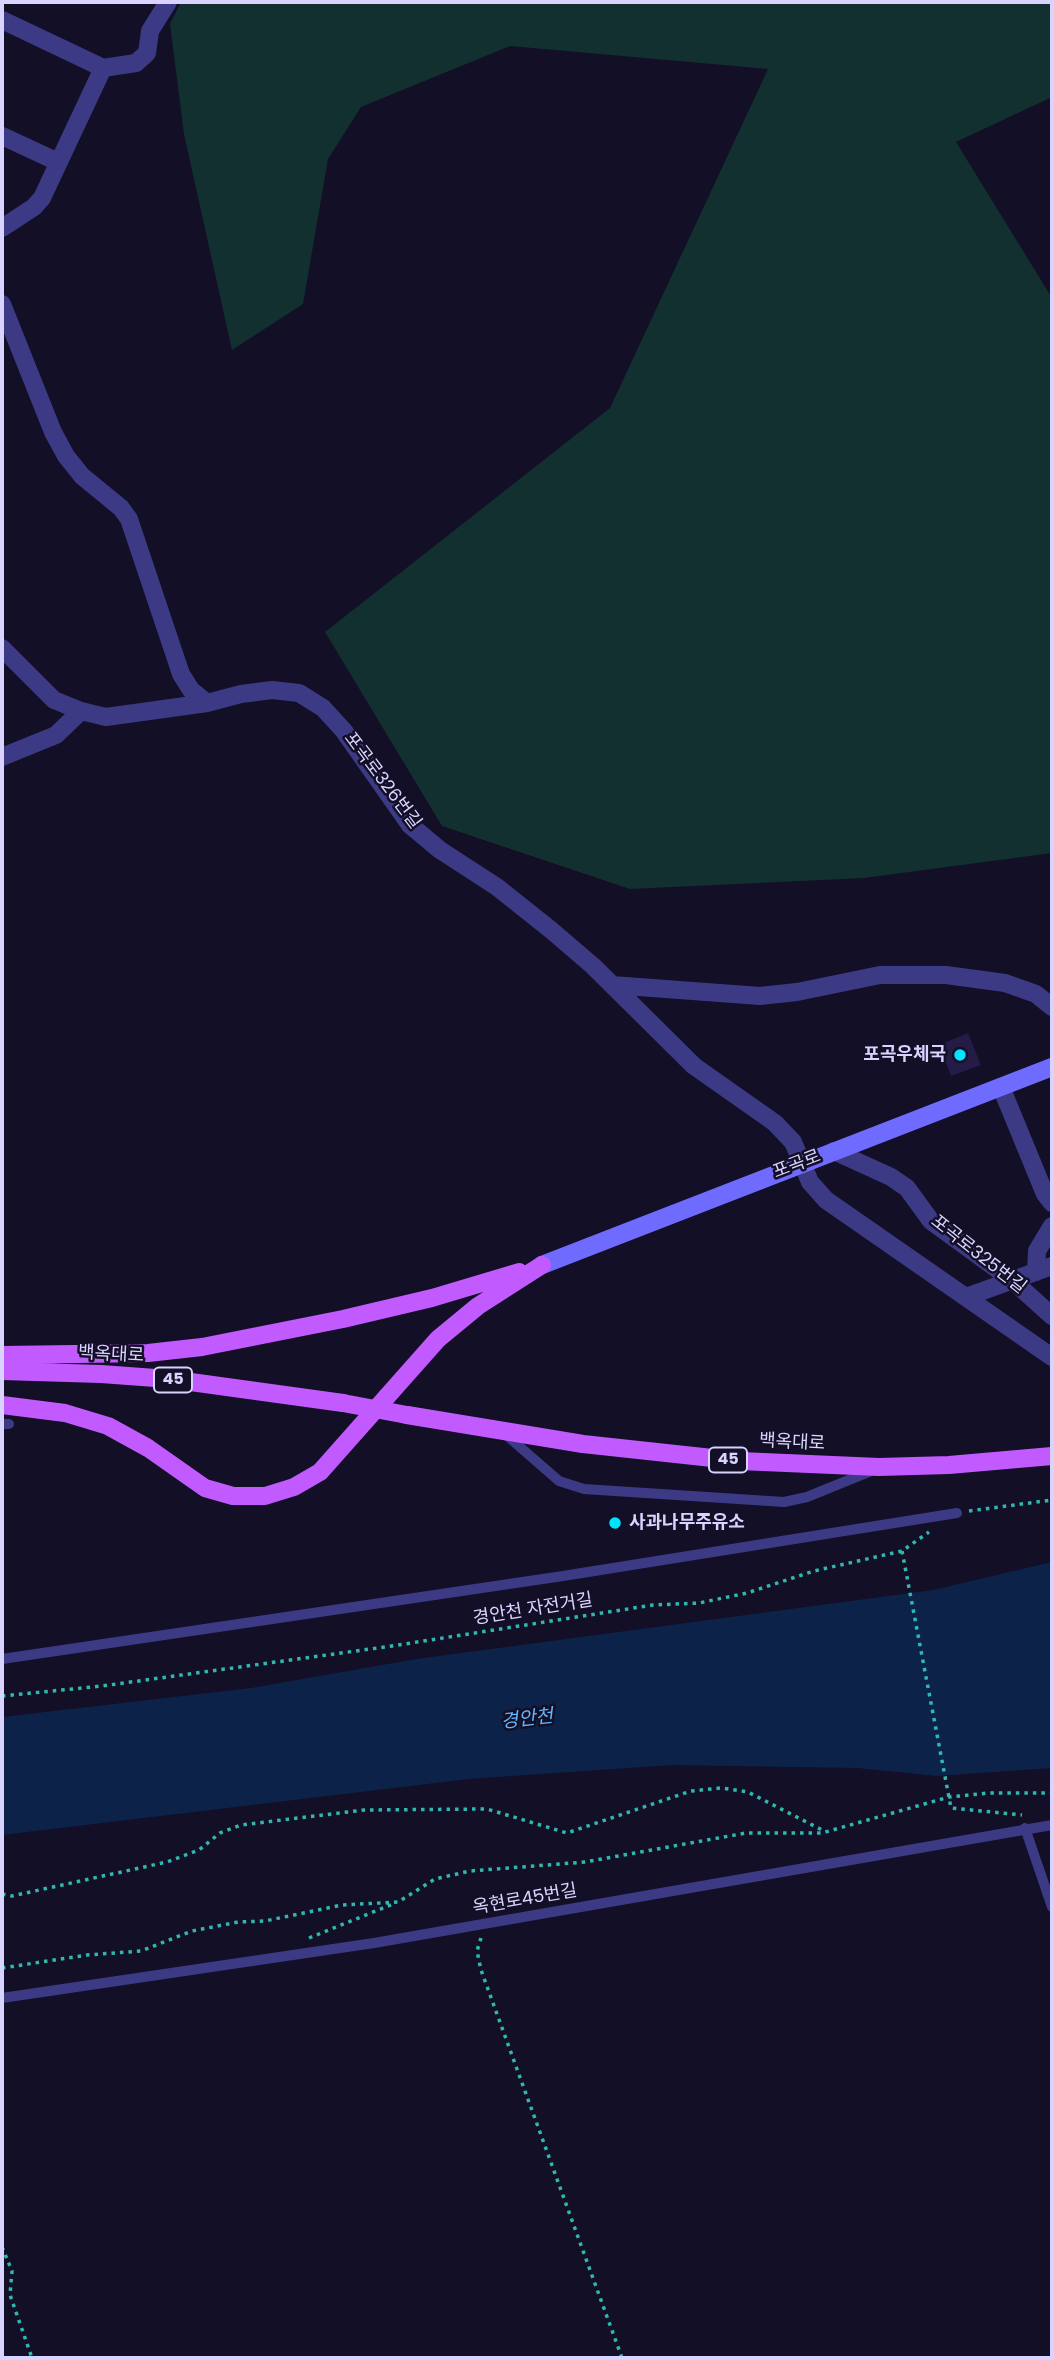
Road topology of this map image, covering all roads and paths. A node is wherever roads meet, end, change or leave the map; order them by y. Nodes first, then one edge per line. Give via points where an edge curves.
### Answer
1 (168, 2) edge
2 (2, 20) edge
3 (103, 68) junction
4 (2, 136) edge
5 (58, 162) junction
6 (2, 228) edge
7 (2, 304) edge
8 (2, 648) edge
9 (207, 704) junction
10 (80, 711) junction
11 (2, 757) edge
12 (612, 985) junction
13 (1052, 1007) edge
14 (1052, 1067) edge
15 (1000, 1087) junction
16 (834, 1151) junction
17 (803, 1163) junction
18 (1052, 1203) edge
19 (1052, 1226) edge
20 (542, 1265) junction
21 (1044, 1269) edge
22 (1012, 1280) junction
23 (966, 1297) junction
24 (1052, 1316) edge
25 (2, 1355) edge
26 (1052, 1357) edge
27 (2, 1371) edge
28 (2, 1405) edge
29 (502, 1432) junction
30 (1052, 1456) edge
31 (879, 1467) junction
32 (1052, 1500) edge
33 (957, 1513) junction
34 (902, 1551) junction
35 (2, 1659) edge
36 (2, 1696) edge
37 (1052, 1793) edge
38 (949, 1797) junction
39 (1026, 1815) dead end
40 (1052, 1825) edge
41 (1025, 1828) junction
42 (826, 1832) junction
43 (2, 1894) edge
44 (398, 1902) junction
45 (1052, 1908) edge
46 (485, 1923) junction
47 (300, 1942) dead end
48 (2, 1968) edge
49 (2, 1998) edge
50 (2, 2247) edge
51 (32, 2358) edge
52 (622, 2358) edge

1 - 3 street via 149,31 147,53 136,63
2 - 3 street
3 - 5 street
4 - 5 street
5 - 6 street via 42,198
7 - 9 street via 66,456 129,519 181,674
8 - 10 street, 포곡로326번길 via 54,700
9 - 10 street, 포곡로326번길 via 106,717
9 - 12 street, 포곡로326번길 via 272,690 299,693 323,708 345,730 410,825 497,887
10 - 11 street via 56,735
12 - 13 street via 760,996 880,975 946,975 1004,983 1036,994
12 - 17 street, 포곡로326번길 via 694,1066 775,1122 793,1142
14 - 15 street, 포곡로
15 - 16 street, 포곡로
15 - 18 street
16 - 17 street, 포곡로
16 - 22 street, 포곡로325번길 via 907,1188 931,1221
17 - 20 street, 포곡로
17 - 23 street, 포곡로326번길 via 810,1182 826,1200
19 - 21 street via 1037,1251
20 - 25 main road via 432,1298 260,1337 148,1353
20 - 28 main road via 478,1306 438,1339 320,1472 265,1496 233,1496 205,1488 108,1426 65,1413
21 - 22 street
22 - 23 street
22 - 24 street, 포곡로325번길
23 - 26 street, 포곡로326번길
27 - 29 main road, 백옥대로 / 45, bridge via 170,1379
29 - 31 main road, 백옥대로 / 45 via 671,1455
29 - 31 lane via 559,1481 584,1489 784,1502
30 - 31 main road, 백옥대로 / 45
32 - 33 path, 경안천 자전거길
33 - 34 path, 경안천 자전거길
33 - 35 lane
34 - 36 path, 경안천 자전거길 via 699,1603 653,1605 393,1646
34 - 38 path
37 - 38 path
38 - 39 path via 950,1808
38 - 42 path
40 - 41 lane, 옥현로45번길
41 - 45 lane
41 - 46 lane, 옥현로45번길
42 - 43 path via 748,1792 720,1788 691,1791 567,1833 486,1809 364,1810 241,1825 167,1863 12,1896
42 - 44 path via 746,1833 585,1862 470,1871 435,1879
44 - 47 path
44 - 48 path via 342,1905 238,1922 192,1931 141,1951
46 - 49 lane, 옥현로45번길 via 374,1944
46 - 52 path via 477,1951 481,1970
50 - 51 path via 12,2271 10,2295

